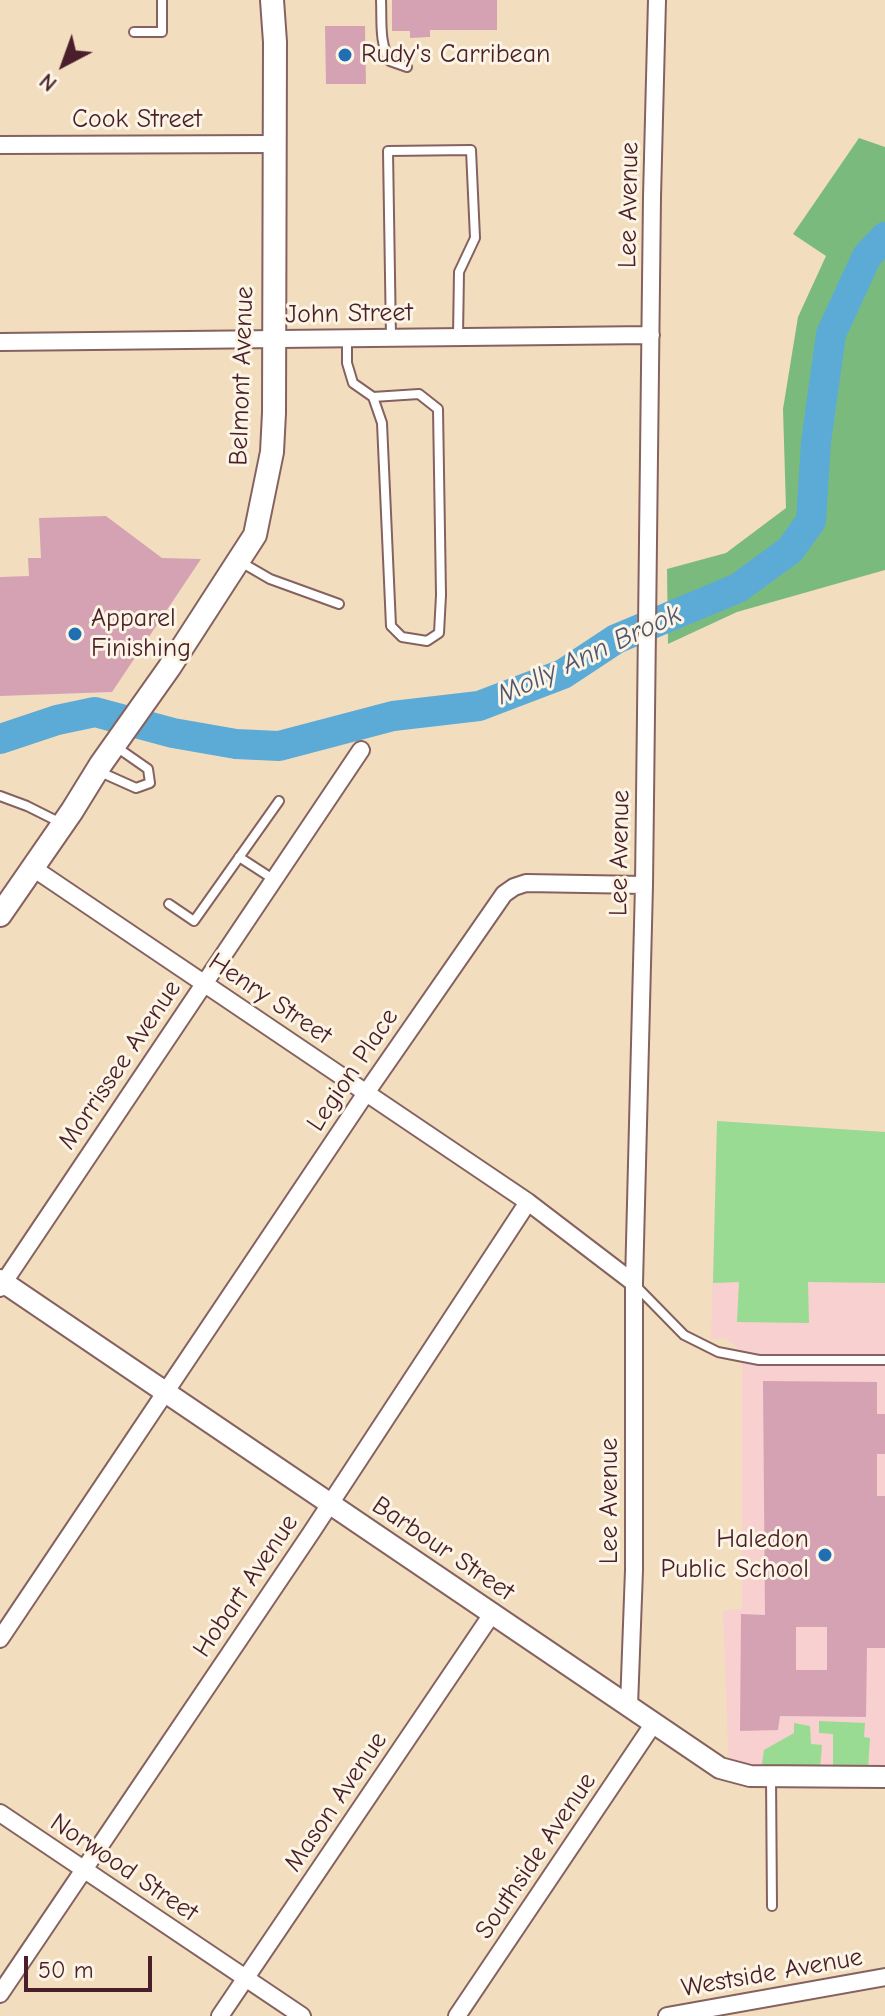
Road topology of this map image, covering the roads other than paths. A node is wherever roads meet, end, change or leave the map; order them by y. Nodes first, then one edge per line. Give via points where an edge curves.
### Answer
1 (162, 0) edge
2 (272, 0) edge
3 (381, 0) edge
4 (657, 0) edge
5 (134, 32) dead end
6 (407, 67) dead end
7 (274, 144) junction
8 (0, 145) edge
9 (651, 335) junction
10 (458, 337) junction
11 (347, 338) junction
12 (391, 338) junction
13 (273, 339) junction
14 (0, 342) edge
15 (373, 397) junction
16 (239, 561) junction
17 (339, 604) dead end
18 (115, 746) junction
19 (361, 750) dead end
20 (100, 768) junction
21 (0, 796) edge
22 (279, 801) dead end
23 (63, 824) junction
24 (239, 857) junction
25 (33, 868) junction
26 (273, 879) junction
27 (644, 885) junction
28 (169, 904) dead end
29 (0, 915) edge
30 (204, 983) junction
31 (366, 1093) junction
32 (528, 1202) junction
33 (1, 1283) edge
34 (634, 1283) junction
35 (885, 1360) edge
36 (166, 1393) junction
37 (330, 1504) junction
38 (492, 1614) junction
39 (0, 1639) edge
40 (629, 1706) junction
41 (654, 1723) junction
42 (771, 1776) junction
43 (885, 1777) edge
44 (0, 1813) edge
45 (83, 1869) junction
46 (772, 1906) dead end
47 (885, 1977) edge
48 (246, 1979) junction
49 (0, 1994) edge
50 (220, 2016) edge
51 (302, 2016) edge
52 (457, 2016) edge
53 (667, 2016) edge

1 - 5 lane via 162,32
2 - 7 main road, Belmont Avenue
3 - 6 lane via 382,43 390,61
4 - 9 street, Lee Avenue
7 - 8 street, Cook Street
7 - 13 main road, Belmont Avenue
9 - 10 street, John Street
9 - 27 street, Lee Avenue
10 - 12 street, John Street
10 - 12 lane via 459,272 475,238 471,150 388,151
11 - 12 street, John Street
11 - 13 street, John Street
11 - 15 lane via 353,383
13 - 14 street, John Street
13 - 16 main road, Belmont Avenue via 272,452 255,535
15 - 15 lane via 382,423 391,626 402,637 427,641 439,633 441,595 438,409 419,394
16 - 17 lane via 270,579
16 - 18 main road, Belmont Avenue
18 - 20 main road, Belmont Avenue
18 - 20 lane via 148,769 150,783 136,788
19 - 26 street, Morrissee Avenue
20 - 23 main road, Belmont Avenue
21 - 23 lane
22 - 24 lane
23 - 25 main road, Belmont Avenue
24 - 26 lane
24 - 28 lane via 194,921
25 - 29 main road, Belmont Avenue
25 - 30 street, Henry Street
26 - 30 street, Morrissee Avenue
27 - 31 street, Legion Place via 526,883 504,894
27 - 34 street, Lee Avenue
30 - 31 street, Henry Street
30 - 33 street, Morrissee Avenue
31 - 32 street, Henry Street
31 - 36 street, Legion Place
32 - 34 street, Henry Street
32 - 37 street, Hobart Avenue
33 - 36 street, Barbour Street
34 - 35 lane via 684,1335 718,1352 759,1360
34 - 40 street, Lee Avenue
36 - 37 street, Barbour Street
36 - 39 street, Legion Place
37 - 38 street, Barbour Street
37 - 45 street, Hobart Avenue
38 - 40 street, Barbour Street
38 - 48 street, Mason Avenue
40 - 41 street, Barbour Street
41 - 42 street, Barbour Street via 720,1768
41 - 52 street, Southside Avenue
42 - 43 street, Barbour Street
42 - 46 lane
44 - 45 street, Norwood Street
45 - 48 street, Norwood Street
45 - 49 street, Hobart Avenue
47 - 53 street, Westside Avenue
48 - 50 street, Mason Avenue
48 - 51 street, Norwood Street

